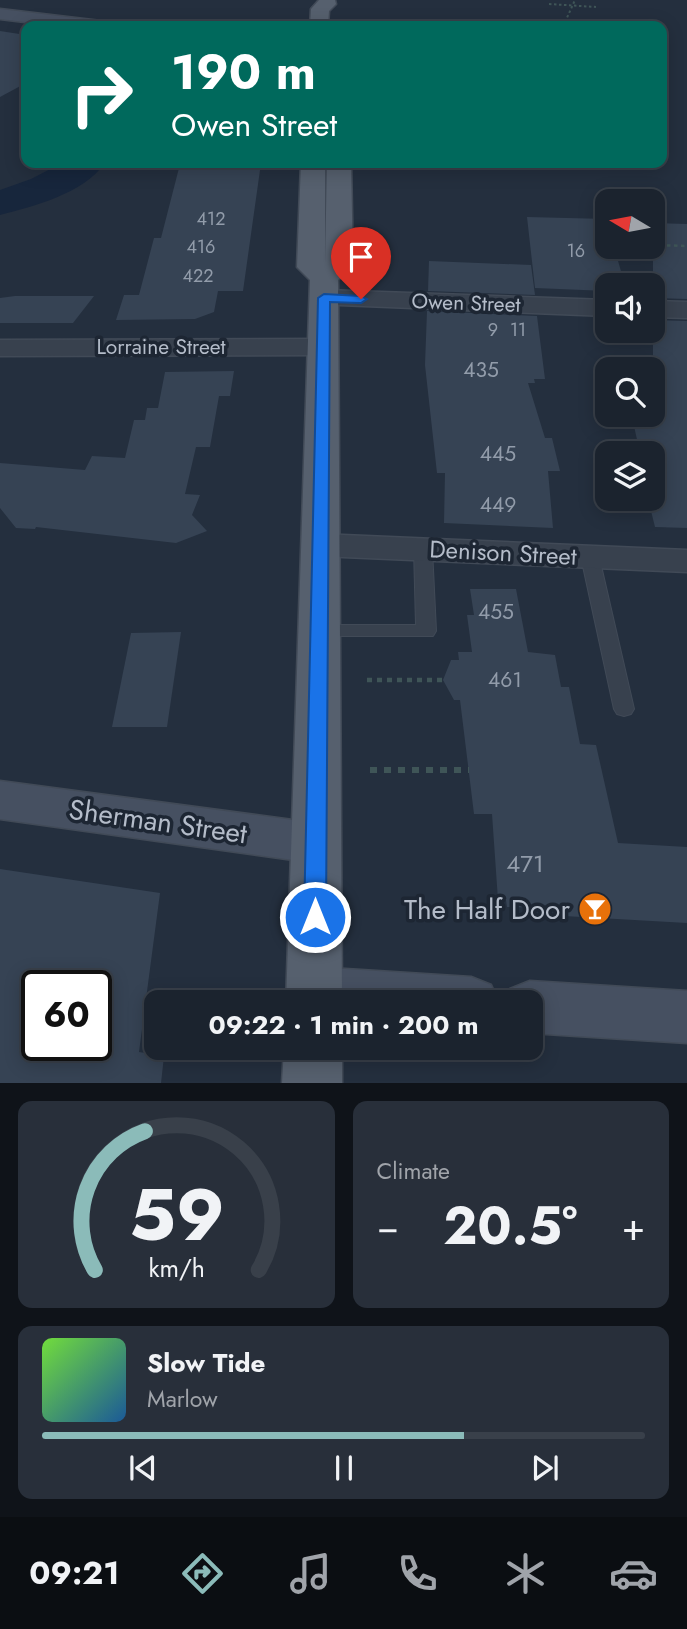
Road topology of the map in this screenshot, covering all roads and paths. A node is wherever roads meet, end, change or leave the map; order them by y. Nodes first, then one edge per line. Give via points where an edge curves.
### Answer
1 (575, 0) edge
2 (549, 4) dead end
3 (573, 5) junction
4 (596, 6) dead end
5 (335, 11) edge
6 (0, 14) edge
7 (59, 21) edge
8 (319, 21) edge
9 (408, 21) edge
10 (567, 21) edge
11 (313, 168) edge
12 (339, 168) edge
13 (665, 245) edge
14 (687, 246) edge
15 (324, 288) junction
16 (595, 307) edge
17 (665, 309) edge
18 (687, 310) edge
19 (323, 347) junction
20 (0, 348) edge
21 (320, 545) junction
22 (423, 549) junction
23 (590, 557) junction
24 (687, 561) edge
25 (319, 631) junction
26 (367, 680) dead end
27 (443, 680) dead end
28 (624, 709) dead end
29 (370, 770) dead end
30 (469, 770) dead end
31 (0, 800) edge
32 (315, 843) junction
33 (314, 990) edge
34 (543, 1008) edge
35 (687, 1017) edge
36 (313, 1060) edge
37 (312, 1083) edge

1 - 3 path
2 - 3 path
3 - 4 path
3 - 10 path
5 - 8 main road via 320,9
5 - 9 path
6 - 7 main road
11 - 15 main road via 311,267
12 - 15 main road via 339,265
13 - 14 path
15 - 16 street, Owen Street
15 - 19 main road
17 - 18 street
19 - 20 street, Lorraine Street
19 - 21 main road
21 - 22 street, Denison Street
21 - 25 main road
22 - 23 street, Denison Street
22 - 25 lane via 426,631
23 - 24 street, Denison Street
23 - 28 lane
25 - 32 main road
26 - 27 path
29 - 30 path
31 - 32 main road, Sherman Street
32 - 33 main road
34 - 35 main road
36 - 37 main road

